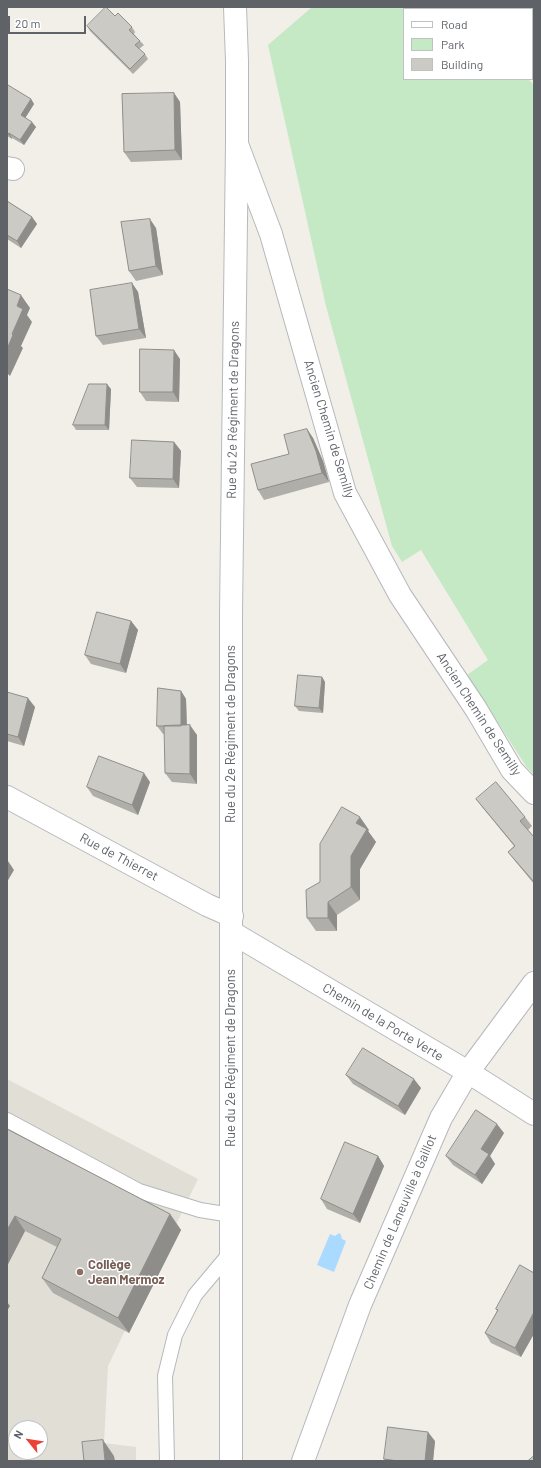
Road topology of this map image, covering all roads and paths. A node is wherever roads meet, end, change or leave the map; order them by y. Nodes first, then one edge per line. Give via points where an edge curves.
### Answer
1 (235, 7) edge
2 (237, 143) junction
3 (534, 793) edge
4 (7, 797) edge
5 (231, 924) junction
6 (534, 982) edge
7 (468, 1072) junction
8 (534, 1114) edge
9 (7, 1120) edge
10 (231, 1215) junction
11 (232, 1252) junction
12 (168, 1461) edge
13 (231, 1461) edge
14 (303, 1461) edge

1 - 2 street, Rue du 2e Régiment de Dragons
2 - 3 street, Ancien Chemin de Semilly via 271,234 345,493 400,595 476,709 512,770
2 - 5 street, Rue du 2e Régiment de Dragons via 231,613
4 - 5 street, Rue de Thierret via 207,905
5 - 7 street, Chemin de la Porte Verte
5 - 10 street, Rue du 2e Régiment de Dragons
6 - 7 street, Chemin de Laneuville à Gaillot
7 - 8 street, Chemin de la Porte Verte
7 - 14 street, Chemin de Laneuville à Gaillot via 441,1118 360,1305
9 - 10 lane via 140,1191 200,1210
10 - 11 street, Rue du 2e Régiment de Dragons
11 - 12 lane via 195,1295 175,1335 165,1376
11 - 13 street, Rue du 2e Régiment de Dragons

